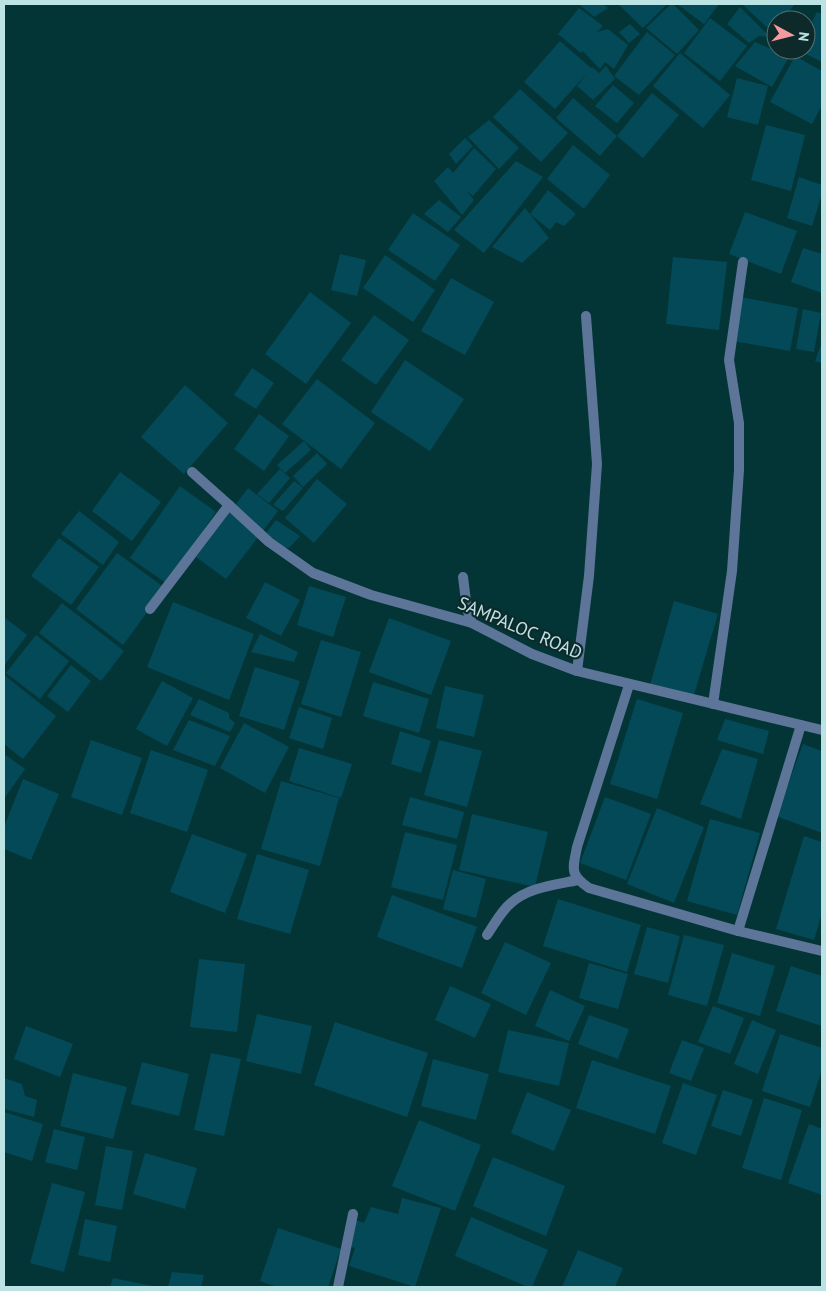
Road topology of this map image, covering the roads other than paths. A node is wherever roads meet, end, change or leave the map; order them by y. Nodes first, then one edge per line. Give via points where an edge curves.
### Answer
1 (743, 262) dead end
2 (586, 316) dead end
3 (192, 472) dead end
4 (229, 505) junction
5 (464, 577) dead end
6 (150, 609) dead end
7 (472, 623) junction
8 (577, 671) junction
9 (630, 685) junction
10 (713, 704) junction
11 (801, 725) junction
12 (822, 730) edge
13 (578, 880) junction
14 (738, 931) junction
15 (486, 935) dead end
16 (822, 951) edge
17 (352, 1214) dead end
18 (338, 1287) edge

1 - 10 street via 729,360 738,423 739,470 732,571
2 - 8 street via 597,464 590,576
3 - 4 street, SAMPALOC ROAD
4 - 6 street
4 - 7 street, SAMPALOC ROAD via 269,542 313,573 371,595
5 - 7 street via 467,609
7 - 8 street, SAMPALOC ROAD via 532,654
8 - 9 street, SAMPALOC ROAD
9 - 10 street, SAMPALOC ROAD
9 - 13 street via 577,847 573,869
10 - 11 street, SAMPALOC ROAD
11 - 12 street, SAMPALOC ROAD
11 - 14 street
13 - 14 street via 589,888
13 - 15 street via 525,893 509,904
14 - 16 street
17 - 18 street

